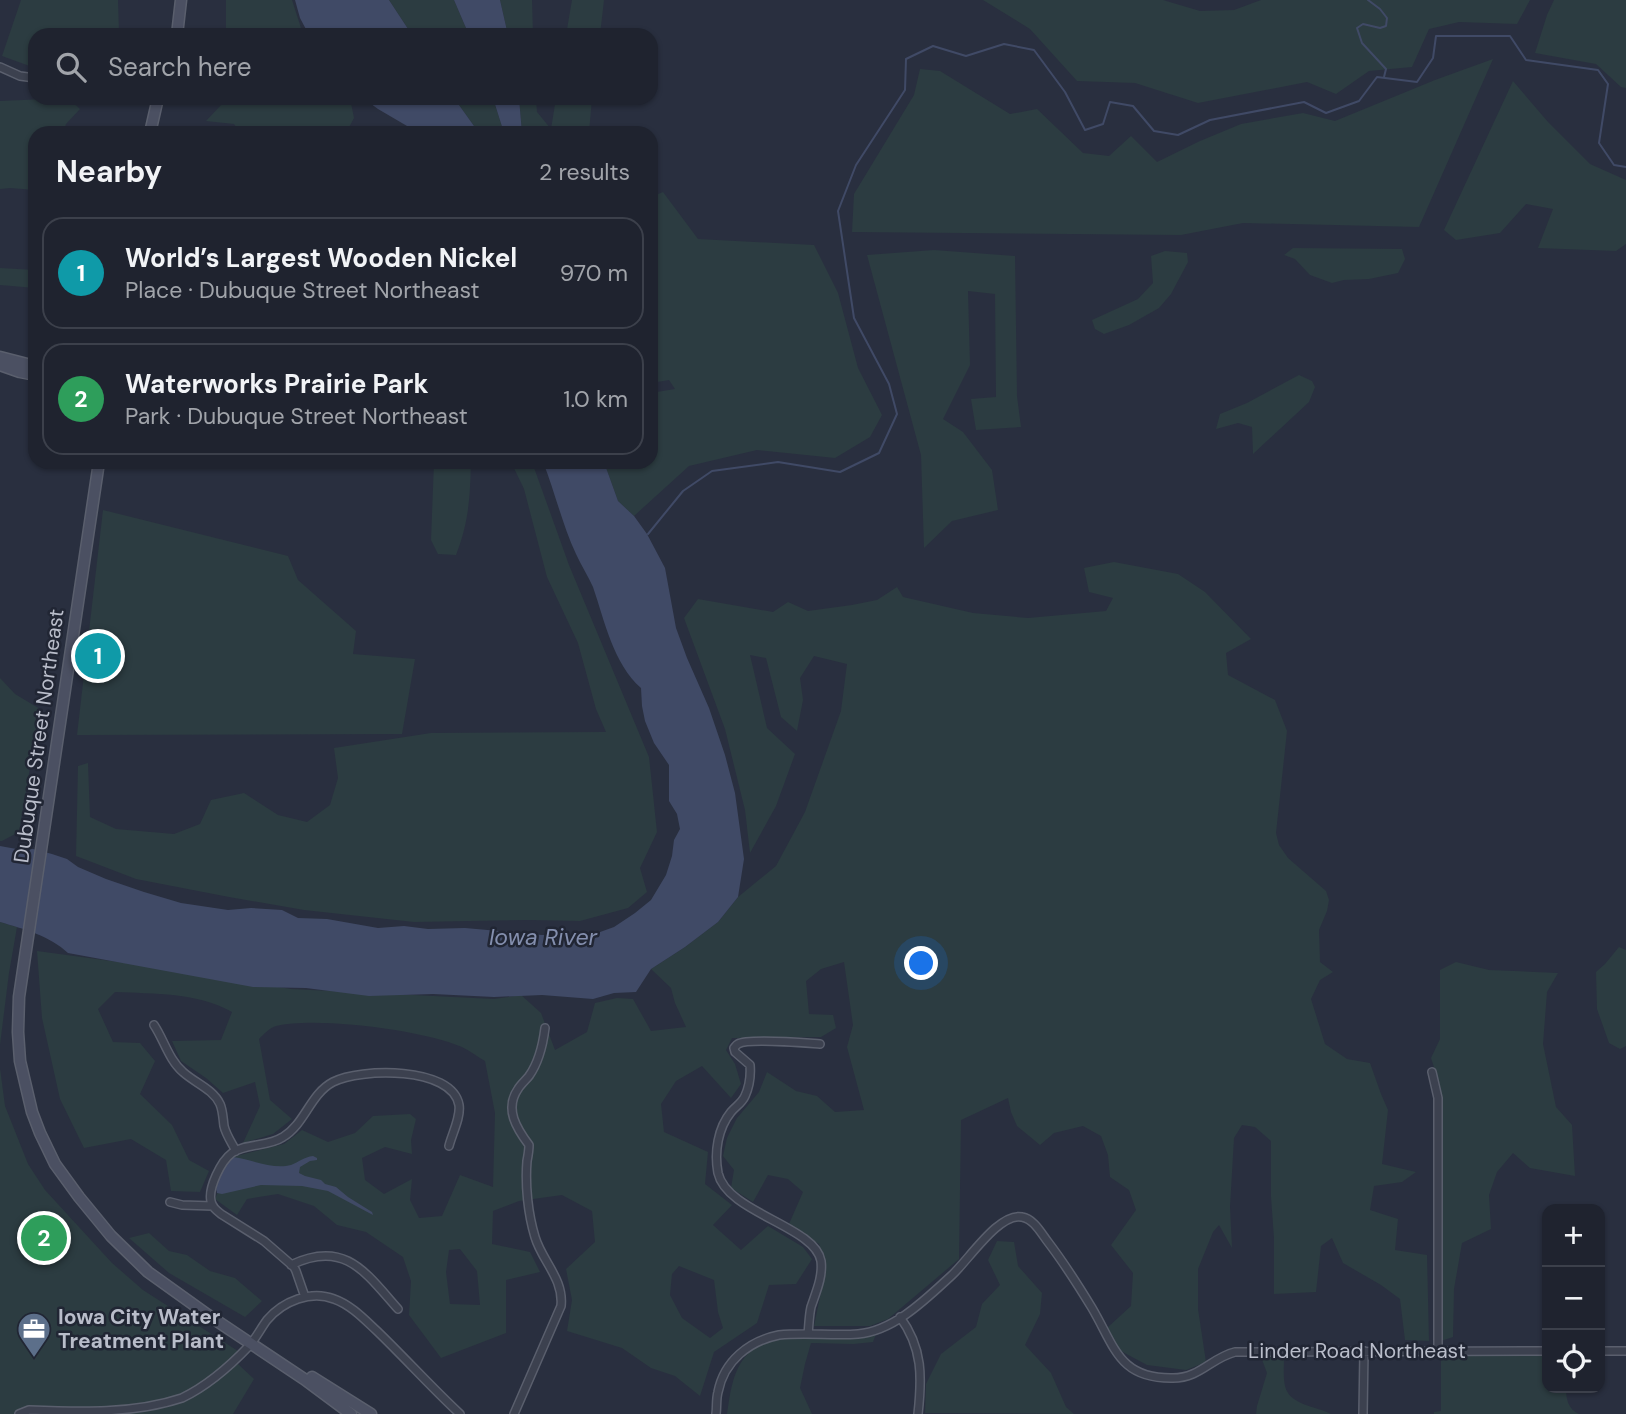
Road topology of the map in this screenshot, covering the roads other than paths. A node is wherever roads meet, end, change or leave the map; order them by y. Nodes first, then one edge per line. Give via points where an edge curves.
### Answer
1 (180, 0) edge
2 (178, 28) edge
3 (0, 67) edge
4 (28, 77) edge
5 (156, 105) edge
6 (152, 126) edge
7 (0, 357) edge
8 (28, 364) edge
9 (0, 365) edge
10 (28, 373) edge
11 (98, 469) edge
12 (154, 1025) dead end
13 (545, 1028) dead end
14 (820, 1044) dead end
15 (1432, 1072) dead end
16 (449, 1146) dead end
17 (236, 1151) junction
18 (170, 1202) dead end
19 (213, 1206) junction
20 (291, 1265) junction
21 (305, 1297) junction
22 (398, 1309) dead end
23 (900, 1317) junction
24 (808, 1334) junction
25 (255, 1346) junction
26 (1364, 1351) junction
27 (1438, 1351) junction
28 (1542, 1351) edge
29 (1605, 1351) edge
30 (1626, 1351) edge
31 (19, 1414) edge
32 (93, 1414) edge
33 (351, 1414) edge
34 (371, 1414) edge
35 (460, 1414) edge
36 (514, 1414) edge
37 (716, 1414) edge
38 (918, 1414) edge
39 (1363, 1414) edge

1 - 2 main road
3 - 4 street
5 - 6 main road
7 - 8 main road
9 - 10 main road
11 - 25 main road, Dubuque Street Northeast via 18,1007 20,1060 40,1133 55,1164 86,1206 165,1286
12 - 17 street via 175,1063 219,1102 225,1131
13 - 36 street via 536,1062 514,1096 513,1115 529,1145 529,1208 538,1245 559,1283 562,1306
14 - 24 street via 755,1041 736,1045 735,1052 750,1065 751,1082 744,1100 719,1133 717,1160 728,1191 810,1242 818,1253 821,1275
15 - 27 street via 1438,1098
16 - 17 street via 459,1107 454,1093 427,1078 395,1073 333,1082 283,1138
17 - 19 street via 212,1187
18 - 19 street
19 - 20 street
20 - 21 street
20 - 22 street via 312,1256 346,1260 362,1269
21 - 25 street via 277,1310 266,1321
21 - 35 street via 325,1296 347,1305
23 - 24 street, Linder Road Northeast via 869,1332
23 - 26 street, Linder Road Northeast via 955,1273 997,1226 1018,1216 1029,1220 1058,1256 1114,1351 1141,1373 1183,1378 1235,1352
23 - 38 street via 913,1336 918,1356
24 - 37 street, Linder Road Northeast via 768,1337 741,1352 723,1377
25 - 32 street via 181,1399 129,1413
25 - 33 main road, Dubuque Street Northeast
25 - 34 main road
26 - 27 street, Linder Road Northeast
26 - 39 street
27 - 28 street, Linder Road Northeast
29 - 30 street
31 - 32 street via 29,1410

